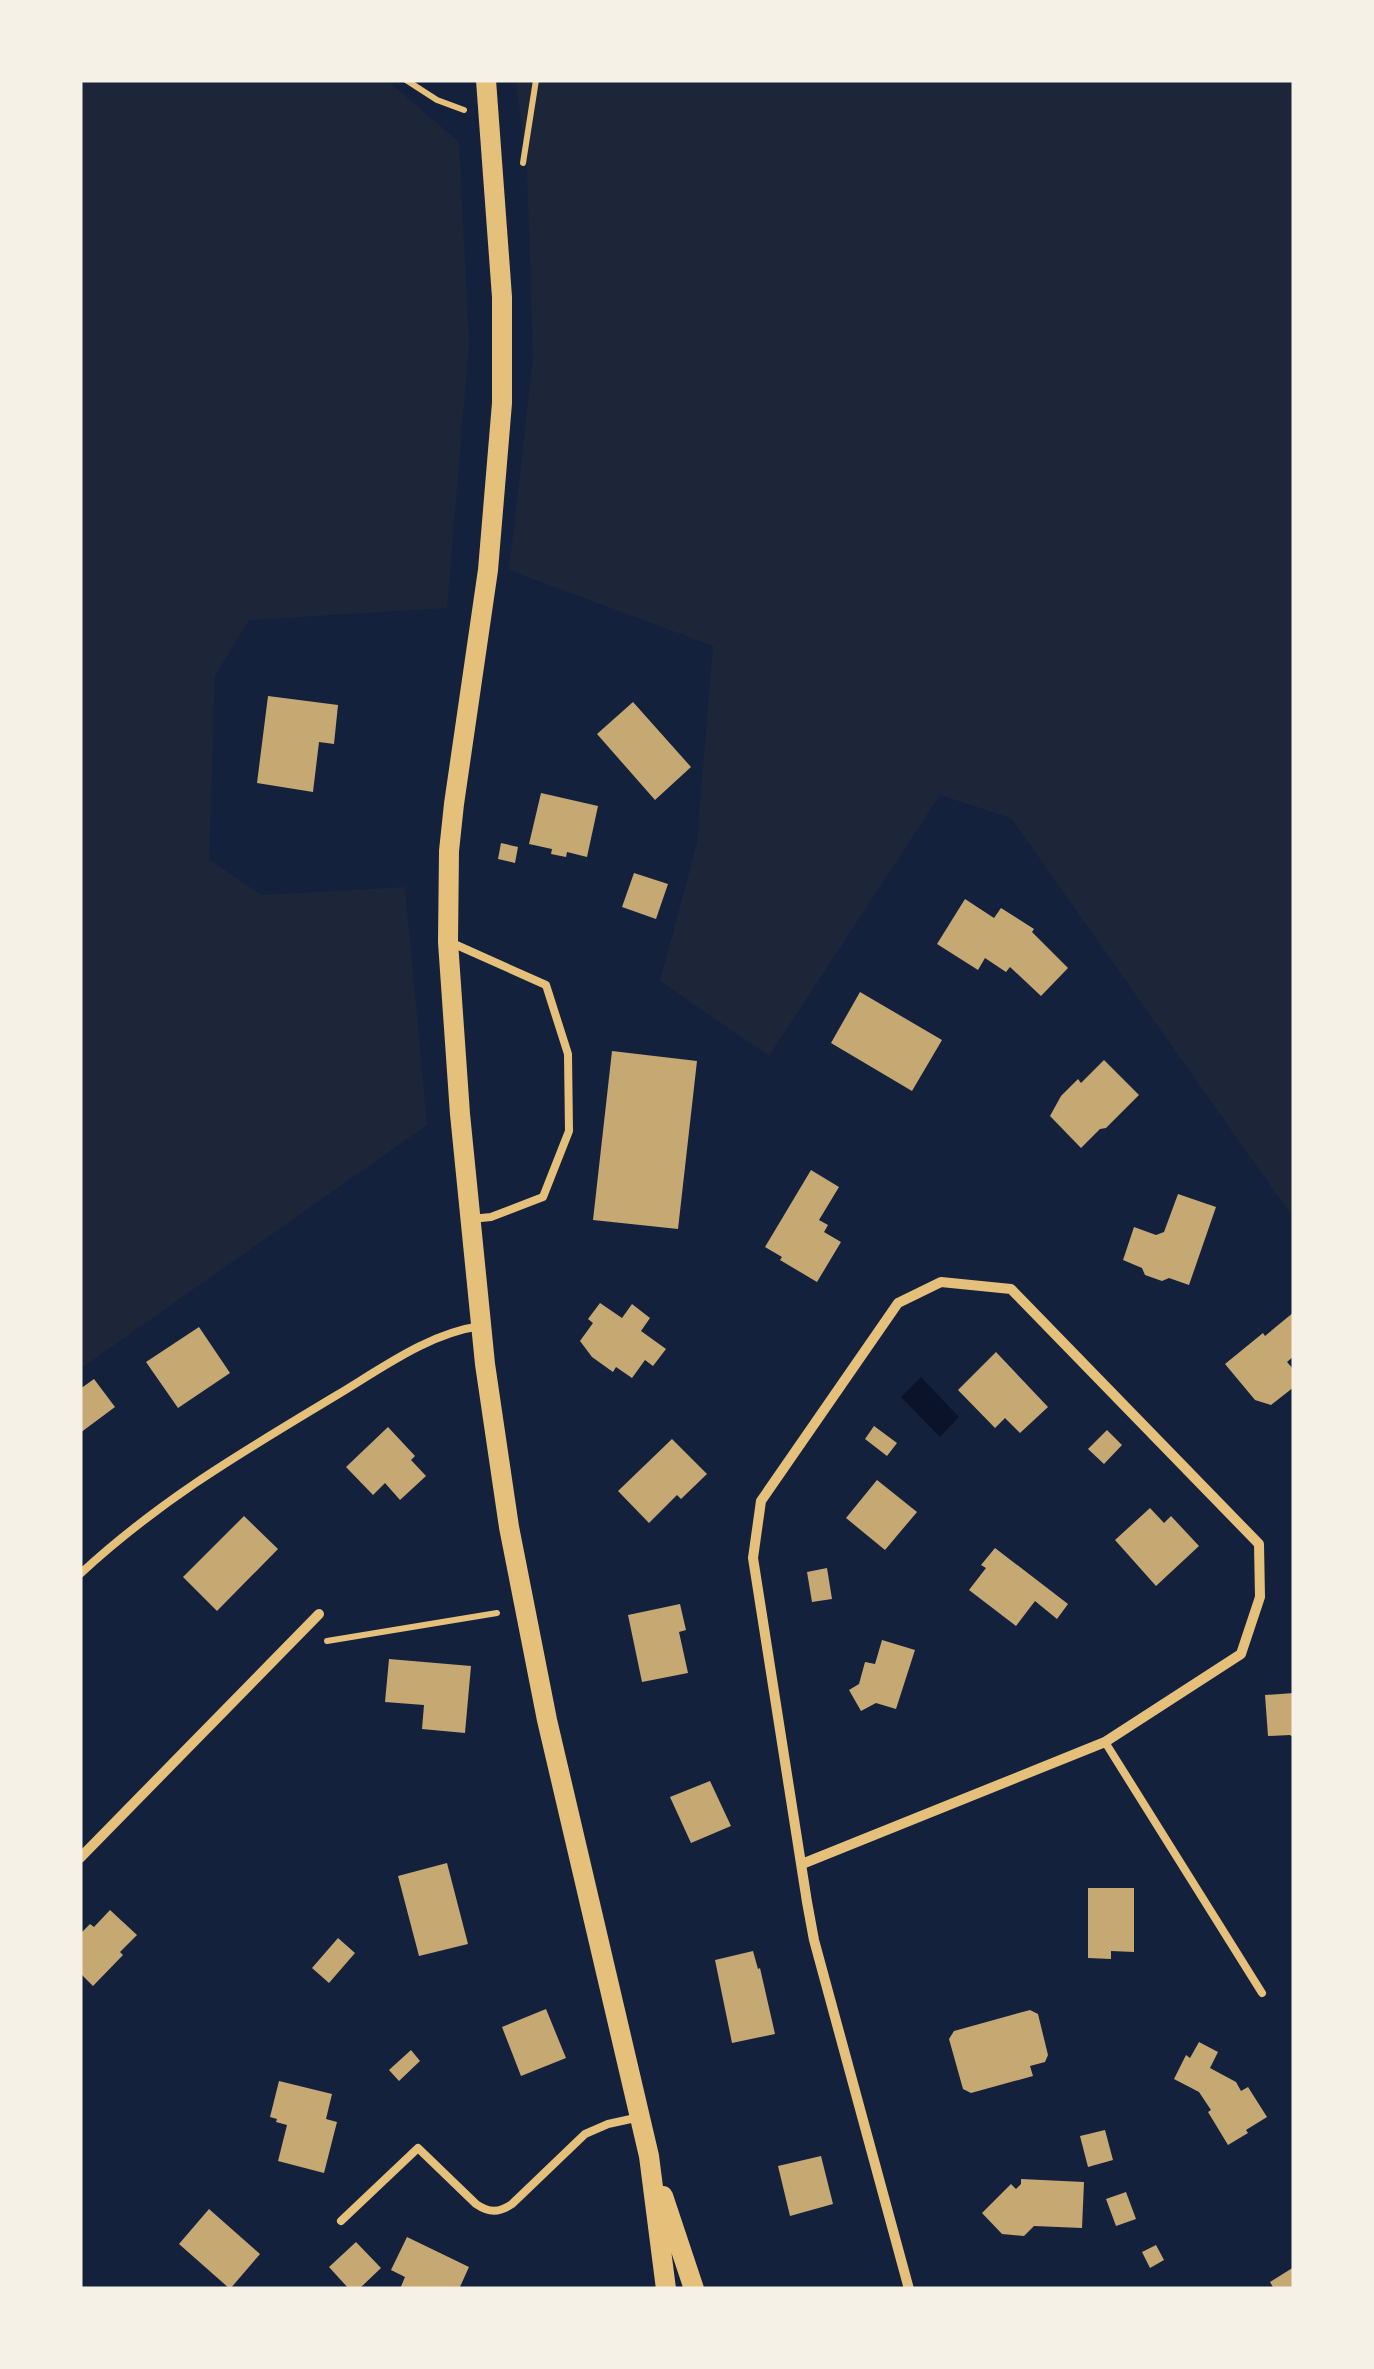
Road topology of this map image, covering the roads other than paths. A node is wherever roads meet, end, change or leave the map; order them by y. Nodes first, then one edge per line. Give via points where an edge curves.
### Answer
1 (486, 80) edge
2 (448, 942) junction
3 (470, 1219) junction
4 (481, 1326) junction
5 (80, 1574) edge
6 (319, 1614) dead end
7 (1105, 1742) junction
8 (80, 1858) edge
9 (802, 1864) junction
10 (1262, 1992) dead end
11 (640, 2116) junction
12 (649, 2156) junction
13 (341, 2221) dead end
14 (666, 2289) edge
15 (694, 2289) edge
16 (909, 2289) edge

1 - 2 main road via 502,297 502,403 488,570 454,804
2 - 3 main road
2 - 3 lane via 546,985 568,1054 569,1130 544,1197
3 - 4 main road
4 - 5 lane via 434,1340 222,1464 146,1516
4 - 11 main road via 524,1608
6 - 8 street
7 - 9 street
7 - 9 street via 1241,1654 1260,1598 1259,1544 1011,1289 941,1282 898,1303 762,1501 753,1558
7 - 10 lane
9 - 16 street via 814,1940
11 - 12 main road
11 - 13 lane via 585,2134 504,2210 484,2210 418,2148
12 - 14 main road
12 - 15 main road

